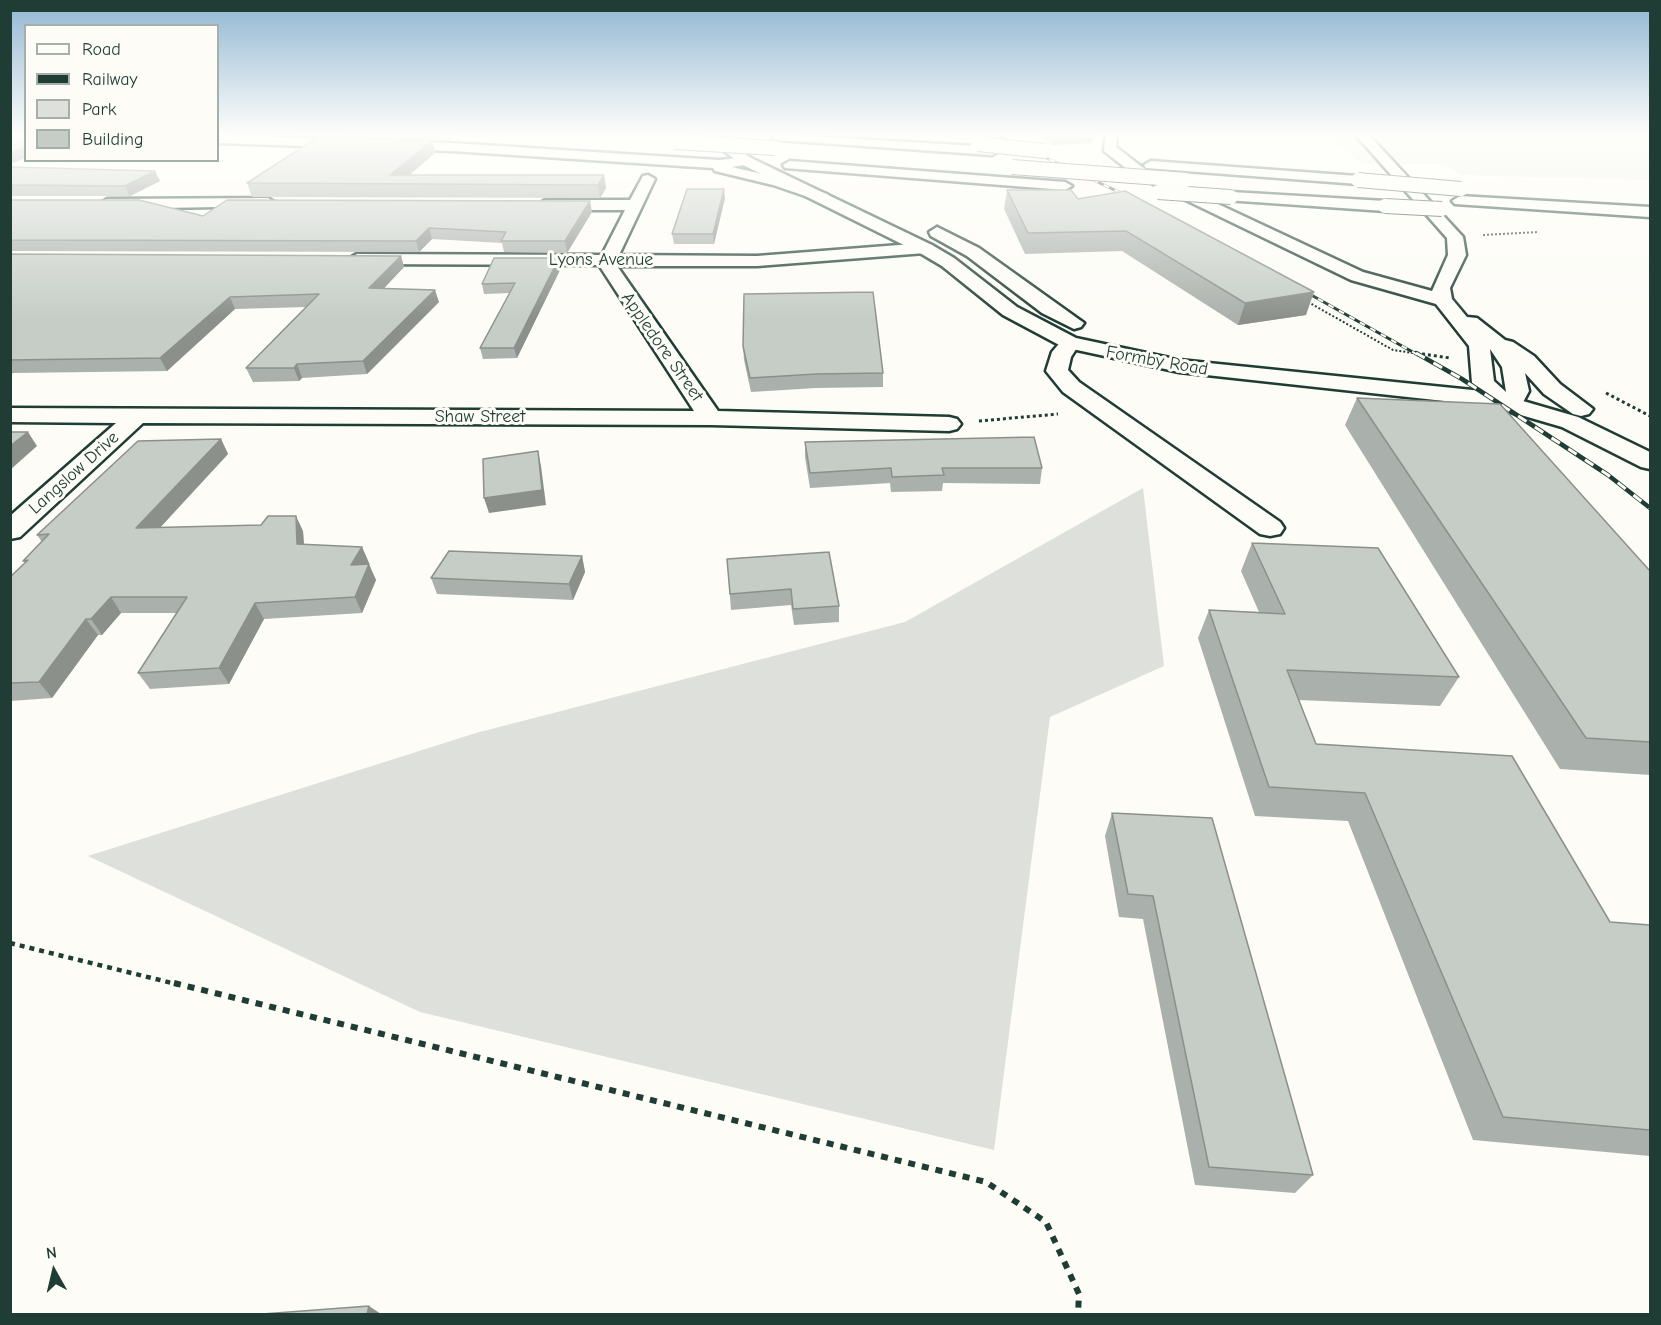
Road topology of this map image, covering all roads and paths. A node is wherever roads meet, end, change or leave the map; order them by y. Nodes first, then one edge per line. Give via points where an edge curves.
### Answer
1 (638, 196) edge
2 (818, 196) edge
3 (1190, 196) edge
4 (1213, 196) edge
5 (1332, 196) edge
6 (1419, 196) edge
7 (1440, 196) edge
8 (822, 197) joint
9 (1650, 199) edge
10 (1462, 200) junction
11 (1380, 201) junction
12 (279, 203) edge
13 (96, 204) edge
14 (530, 205) edge
15 (633, 205) junction
16 (1650, 212) edge
17 (1650, 217) edge
18 (921, 236) junction
19 (1293, 246) junction
20 (345, 259) edge
21 (608, 260) junction
22 (1374, 262) dead end
23 (1426, 272) dead end
24 (1448, 275) junction
25 (1303, 299) edge
26 (1445, 303) junction
27 (1484, 332) junction
28 (1081, 337) junction
29 (1428, 353) dead end
30 (1483, 382) junction
31 (1511, 399) junction
32 (1581, 409) junction
33 (1104, 411) junction
34 (10, 415) edge
35 (138, 415) junction
36 (711, 418) junction
37 (949, 424) joint
38 (1650, 439) edge
39 (1650, 462) edge
40 (1270, 528) dead end
41 (10, 531) edge
42 (10, 943) edge
43 (1078, 1314) edge

1 - 15 main road
2 - 8 main road
3 - 19 main road
4 - 11 main road, bridge
5 - 11 main road, bridge
6 - 24 main road via 1455,237 1457,255
7 - 10 main road, bridge
8 - 18 main road, Formby Road
9 - 10 main road
10 - 11 main road, bridge
10 - 16 main road
10 - 17 main road
12 - 13 main road
14 - 15 main road
15 - 21 main road
18 - 21 main road, Lyons Avenue via 796,259
18 - 28 main road, Formby Road via 1010,311
18 - 28 main road, Formby Road via 961,245 994,266
19 - 22 main road
19 - 26 main road via 1357,276
20 - 21 main road, Lyons Avenue
21 - 36 main road, Appledore Street via 608,269
23 - 24 main road
24 - 26 main road via 1441,288
25 - 29 path via 1393,350
26 - 27 main road
26 - 30 main road via 1479,346
27 - 31 main road via 1510,361
27 - 32 main road via 1516,352 1546,384
28 - 30 main road, Formby Road via 1193,355
28 - 31 main road, Formby Road via 1179,366
28 - 33 main road via 1060,357 1057,371 1071,387
30 - 31 main road
31 - 32 main road, Formby Road
31 - 39 main road, Formby Road via 1587,429
32 - 38 main road, Formby Road
33 - 37 path
33 - 40 main road
34 - 35 main road, Shaw Street
35 - 36 main road, Shaw Street
35 - 41 main road, Langslow Drive
36 - 37 main road, Shaw Street
42 - 43 path via 986,1182 1046,1222 1080,1293

